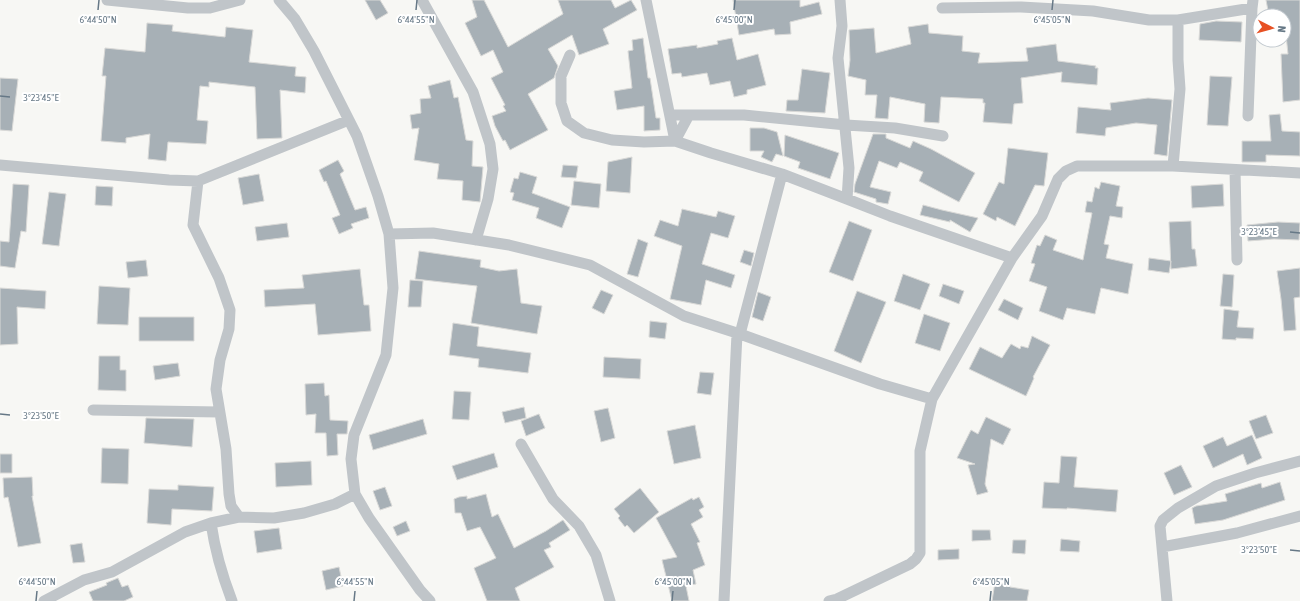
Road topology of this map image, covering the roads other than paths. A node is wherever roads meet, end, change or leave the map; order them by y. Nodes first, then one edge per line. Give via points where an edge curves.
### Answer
1 (107, 0) edge
2 (240, 0) edge
3 (279, 0) edge
4 (422, 0) edge
5 (646, 0) edge
6 (840, 0) edge
7 (1253, 4) edge
8 (942, 8) dead end
9 (1178, 20) junction
10 (570, 55) dead end
11 (689, 115) junction
12 (670, 116) junction
13 (1248, 116) dead end
14 (349, 120) junction
15 (846, 125) junction
16 (943, 136) dead end
17 (676, 140) junction
18 (0, 165) edge
19 (1173, 166) junction
20 (1235, 170) junction
21 (1300, 173) edge
22 (782, 174) junction
23 (198, 181) junction
24 (848, 199) junction
25 (389, 234) junction
26 (476, 240) junction
27 (1012, 258) junction
28 (1237, 260) dead end
29 (739, 334) junction
30 (932, 399) junction
31 (93, 410) dead end
32 (219, 412) junction
33 (521, 444) dead end
34 (1300, 461) edge
35 (355, 494) junction
36 (1300, 516) edge
37 (239, 517) junction
38 (211, 523) junction
39 (1162, 547) junction
40 (835, 600) edge
41 (44, 601) edge
42 (232, 601) edge
43 (430, 601) edge
44 (610, 601) edge
45 (724, 601) edge
46 (1167, 601) edge

1 - 2 street via 188,8 210,8
3 - 14 street via 295,19 314,50
4 - 26 street via 473,92 490,144 493,169 488,199
5 - 12 street
6 - 15 street via 842,26 838,58
7 - 9 street
7 - 13 street
8 - 9 street via 1035,8 1093,11 1149,20
9 - 19 street via 1180,89
10 - 17 street via 561,76 561,103 567,121 584,134 612,140
11 - 12 street
11 - 15 street via 744,115
11 - 17 street
12 - 17 street
14 - 23 street
14 - 25 street via 376,188
15 - 16 street via 895,128
15 - 24 street
17 - 22 street
18 - 23 street
19 - 20 street
19 - 27 street via 1077,166 1066,171 1058,179 1042,216
20 - 21 street
20 - 28 street
22 - 24 street
22 - 29 street
23 - 32 street via 193,225 219,278 230,310 229,329 220,360 216,389
24 - 27 street via 897,219
25 - 26 street via 433,233
25 - 35 street via 393,288 386,355 354,435 351,459
26 - 29 street via 509,245 590,266 684,316
27 - 30 street
29 - 30 street via 880,384
29 - 45 street
30 - 40 street via 920,451 920,553 910,564
31 - 32 street
32 - 37 street via 226,449 229,494 232,506
33 - 44 street via 554,499 579,526 596,555
34 - 39 street via 1216,486 1178,508 1163,520 1160,526
35 - 37 street via 335,504 304,513 274,518
35 - 43 street via 369,518
36 - 39 street via 1237,533
37 - 38 street
38 - 41 street via 185,532 112,572 84,580
38 - 42 street via 220,570
39 - 46 street

